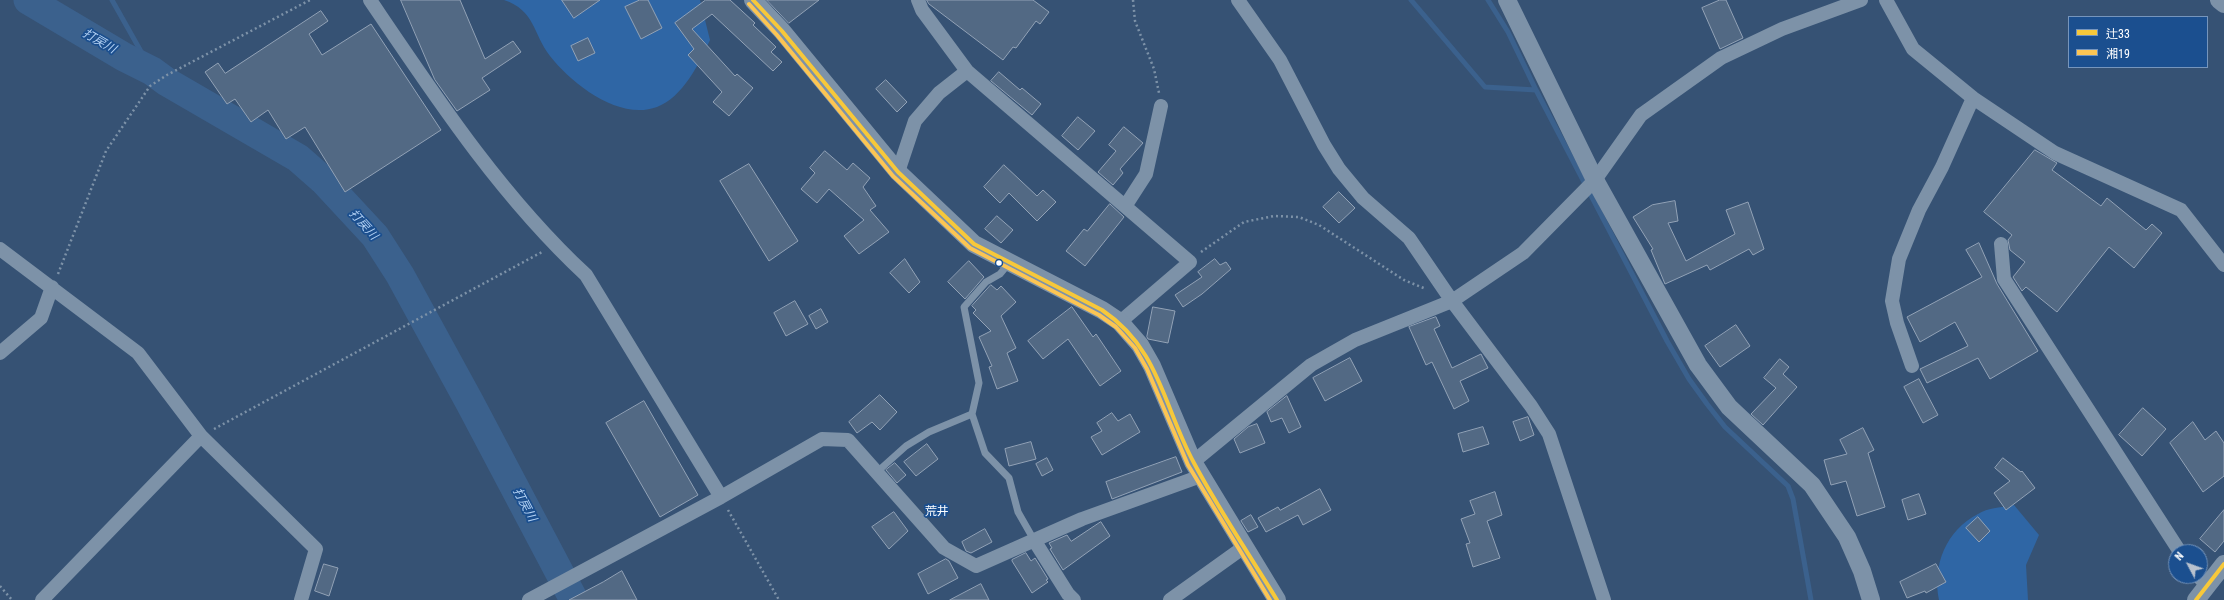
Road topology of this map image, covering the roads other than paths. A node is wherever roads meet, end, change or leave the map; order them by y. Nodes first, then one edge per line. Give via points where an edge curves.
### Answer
1 (370, 0) edge
2 (753, 0) edge
3 (918, 0) edge
4 (1238, 0) edge
5 (1507, 0) edge
6 (1861, 0) edge
7 (1886, 0) edge
8 (2219, 0) edge
9 (2224, 4) edge
10 (967, 71) junction
11 (1973, 98) junction
12 (1161, 106) road end
13 (898, 172) junction
14 (1595, 180) junction
15 (1126, 205) junction
16 (2001, 244) dead end
17 (0, 249) edge
18 (1010, 262) junction
19 (2224, 265) edge
20 (52, 287) junction
21 (1452, 301) junction
22 (1120, 322) junction
23 (0, 353) edge
24 (1912, 366) dead end
25 (972, 414) junction
26 (201, 436) junction
27 (1197, 469) junction
28 (877, 472) junction
29 (721, 497) junction
30 (1034, 540) junction
31 (2175, 544) edge
32 (1244, 547) junction
33 (2224, 564) edge
34 (2208, 576) edge
35 (2201, 584) edge
36 (42, 600) edge
37 (300, 600) edge
38 (529, 600) edge
39 (1074, 600) edge
40 (1170, 600) edge
41 (1276, 600) edge
42 (1604, 600) edge
43 (1871, 600) edge
44 (2196, 600) edge

1 - 29 street via 456,127 554,246 586,275
2 - 13 street via 782,31
3 - 10 street
4 - 21 street via 1280,60 1339,169 1363,198 1409,238
5 - 14 street
6 - 14 street via 1782,29 1721,58 1641,114
7 - 11 street via 1913,49
8 - 9 street
10 - 13 street via 939,93 915,121
10 - 15 street
11 - 19 street via 2055,154 2180,210
11 - 24 street via 1899,259 1892,300
12 - 15 street via 1146,174
13 - 18 street via 974,244
14 - 21 street via 1523,253
14 - 43 street via 1713,388 1729,407 1812,485 1832,511 1862,571
15 - 22 street via 1190,262
16 - 31 street via 2004,279
17 - 20 street
18 - 22 street
18 - 25 lane via 1000,274 986,282 964,307 979,383
20 - 23 street via 41,318
20 - 26 street via 138,353
21 - 27 street via 1355,340 1311,365
21 - 42 street via 1549,434
22 - 27 street via 1140,345 1152,366
25 - 28 lane via 929,432 906,446
25 - 30 lane via 985,453 1009,478 1018,512
26 - 36 street
26 - 37 street via 316,549
27 - 30 street
27 - 32 street
28 - 29 street via 848,440 822,439
28 - 30 street via 944,548 976,566
29 - 38 street
30 - 39 street
32 - 40 street
32 - 41 street
33 - 34 street
35 - 44 street

